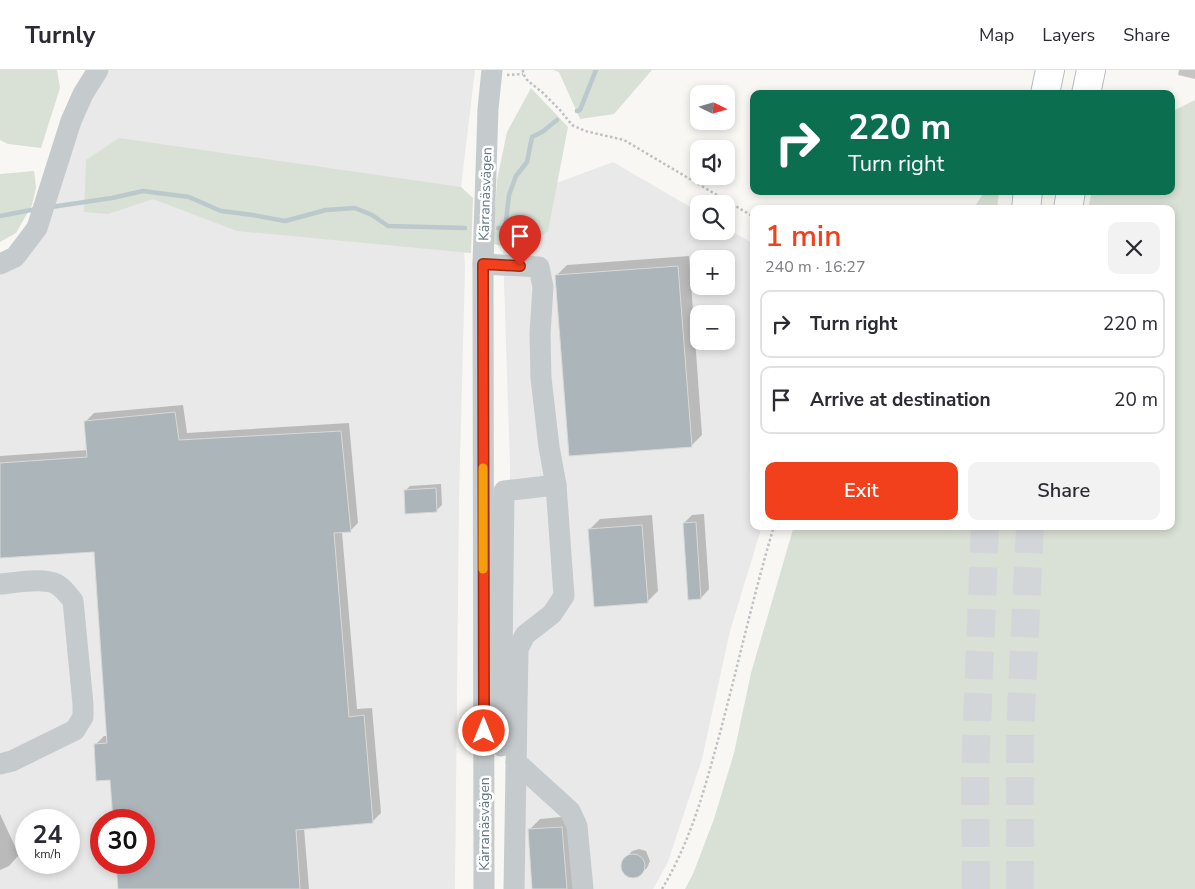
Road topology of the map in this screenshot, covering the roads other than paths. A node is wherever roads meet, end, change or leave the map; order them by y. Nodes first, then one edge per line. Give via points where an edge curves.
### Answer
1 (98, 70) edge
2 (492, 70) edge
3 (1050, 70) edge
4 (1092, 70) edge
5 (1046, 90) edge
6 (1087, 90) edge
7 (0, 264) edge
8 (483, 264) junction
9 (556, 485) junction
10 (483, 533) junction
11 (0, 584) edge
12 (516, 762) junction
13 (0, 764) edge
14 (472, 889) edge
15 (484, 889) edge
16 (501, 889) edge
17 (514, 889) edge
18 (583, 889) edge

1 - 7 street via 71,122 37,228 16,257
2 - 8 street, Kärranäsvägen
3 - 5 highway
4 - 6 highway
8 - 9 street via 539,267 544,288 541,378
8 - 10 street, Kärranäsvägen
9 - 12 street via 564,596 552,614 525,635 518,649
9 - 16 street via 504,491
10 - 14 street via 476,552
10 - 15 street, Kärranäsvägen
11 - 13 street via 54,583 64,589 73,601 83,717 75,730
12 - 17 street
12 - 18 street via 570,811 577,826

